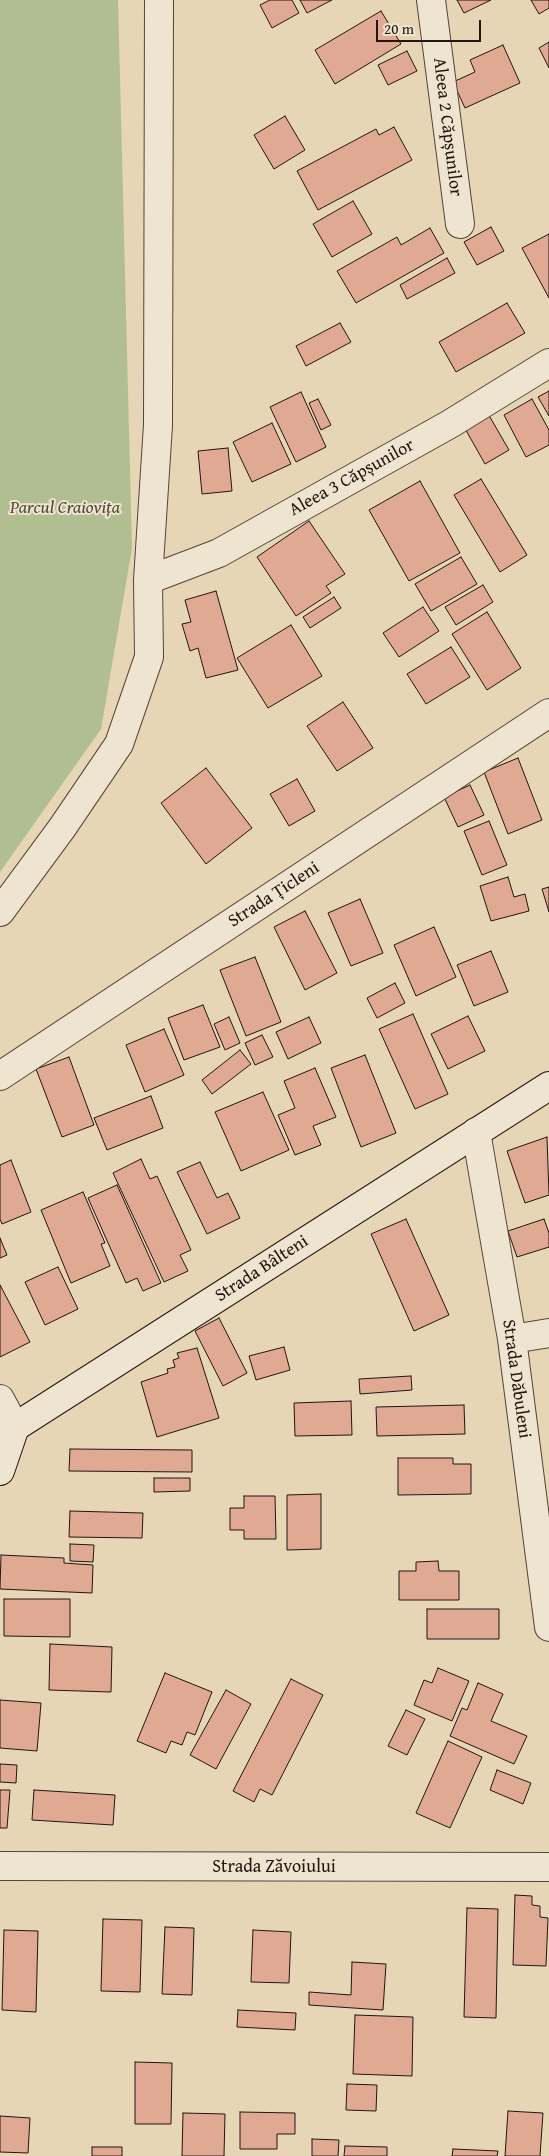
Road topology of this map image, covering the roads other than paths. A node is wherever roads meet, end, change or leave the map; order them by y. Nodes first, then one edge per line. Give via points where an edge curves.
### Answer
1 (159, 0) edge
2 (431, 0) edge
3 (460, 224) dead end
4 (549, 363) edge
5 (148, 580) junction
6 (549, 714) edge
7 (0, 912) edge
8 (0, 1076) edge
9 (549, 1086) edge
10 (476, 1132) junction
11 (549, 1333) edge
12 (512, 1339) junction
13 (0, 1399) edge
14 (16, 1427) junction
15 (0, 1471) edge
16 (549, 1627) edge
17 (0, 1866) edge
18 (549, 1867) edge

1 - 5 street via 158,426
2 - 3 street, Aleea 2 Căpșunilor
4 - 5 street, Aleea 3 Căpșunilor via 450,424 218,553
5 - 7 street via 149,657 119,744
6 - 8 street, Strada Țicleni
9 - 10 street, Strada Bâlteni
10 - 12 street, Strada Dăbuleni
10 - 14 street, Strada Bâlteni
11 - 12 street
12 - 16 street, Strada Dăbuleni
13 - 14 street
14 - 15 street
17 - 18 street, Strada Zăvoiului

